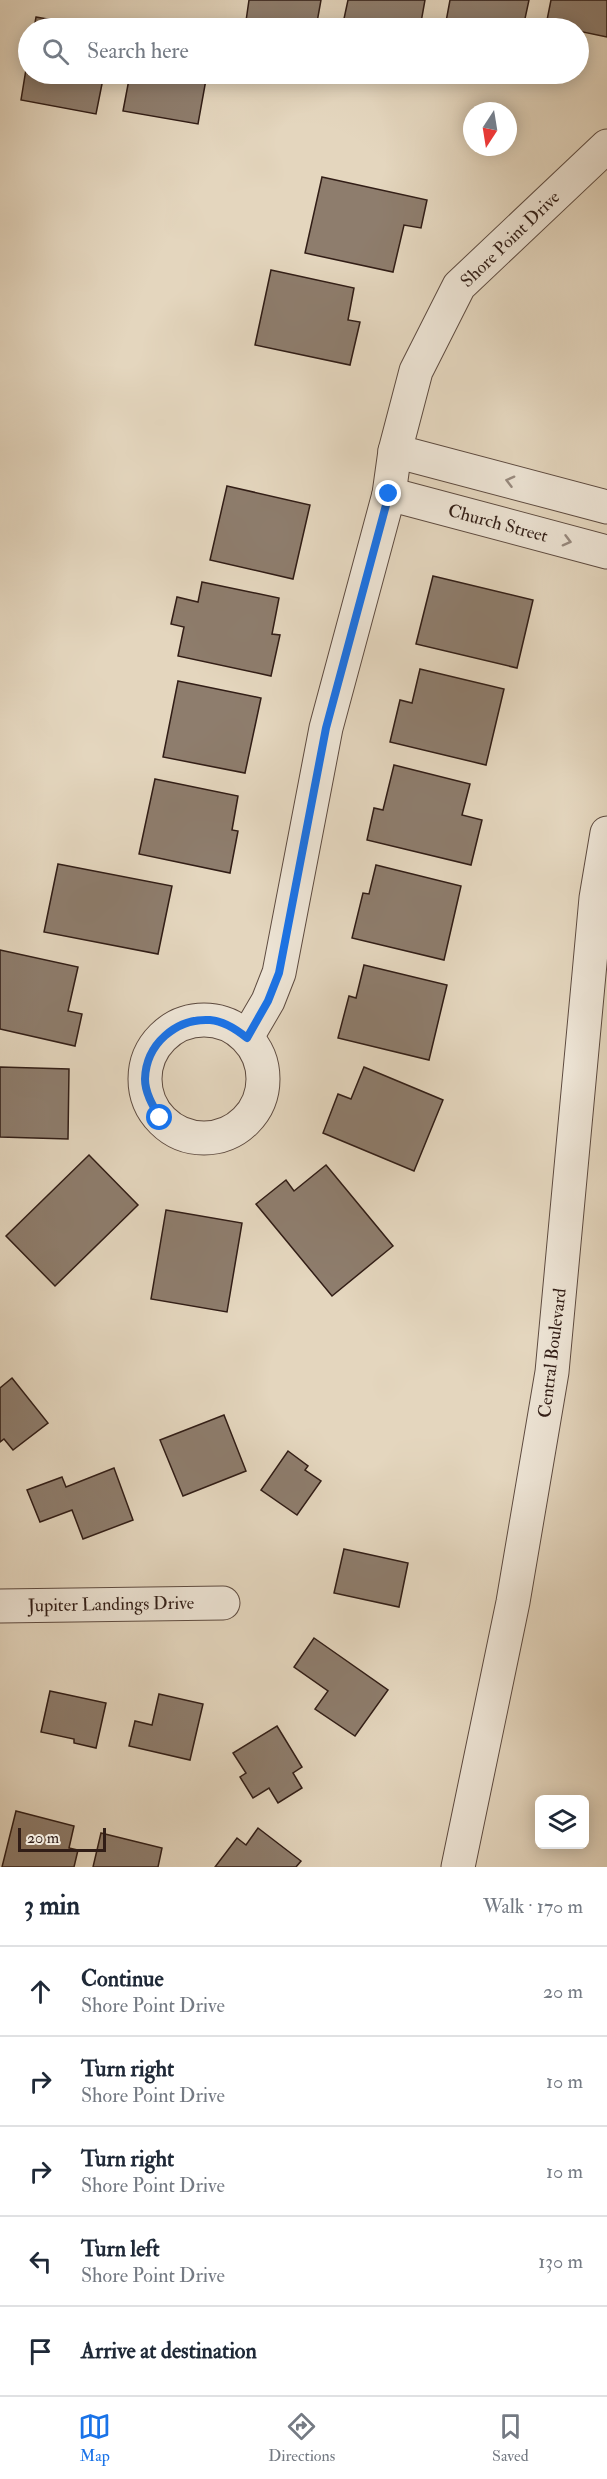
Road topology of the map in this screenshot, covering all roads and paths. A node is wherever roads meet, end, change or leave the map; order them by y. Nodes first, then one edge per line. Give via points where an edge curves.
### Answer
1 (607, 146) edge
2 (395, 451) junction
3 (389, 494) junction
4 (607, 507) edge
5 (607, 552) edge
6 (607, 832) edge
7 (247, 1038) dead end
8 (223, 1602) dead end
9 (0, 1606) edge
10 (458, 1867) edge

1 - 2 street, Shore Point Drive via 459,286 416,371
2 - 3 street, Shore Point Drive
4 -> 2 street
3 -> 5 street, Church Street
3 - 7 street, Shore Point Drive via 326,728 279,973
6 - 10 street, Central Boulevard via 596,898 552,1372 513,1602
8 - 9 street, Jupiter Landings Drive

